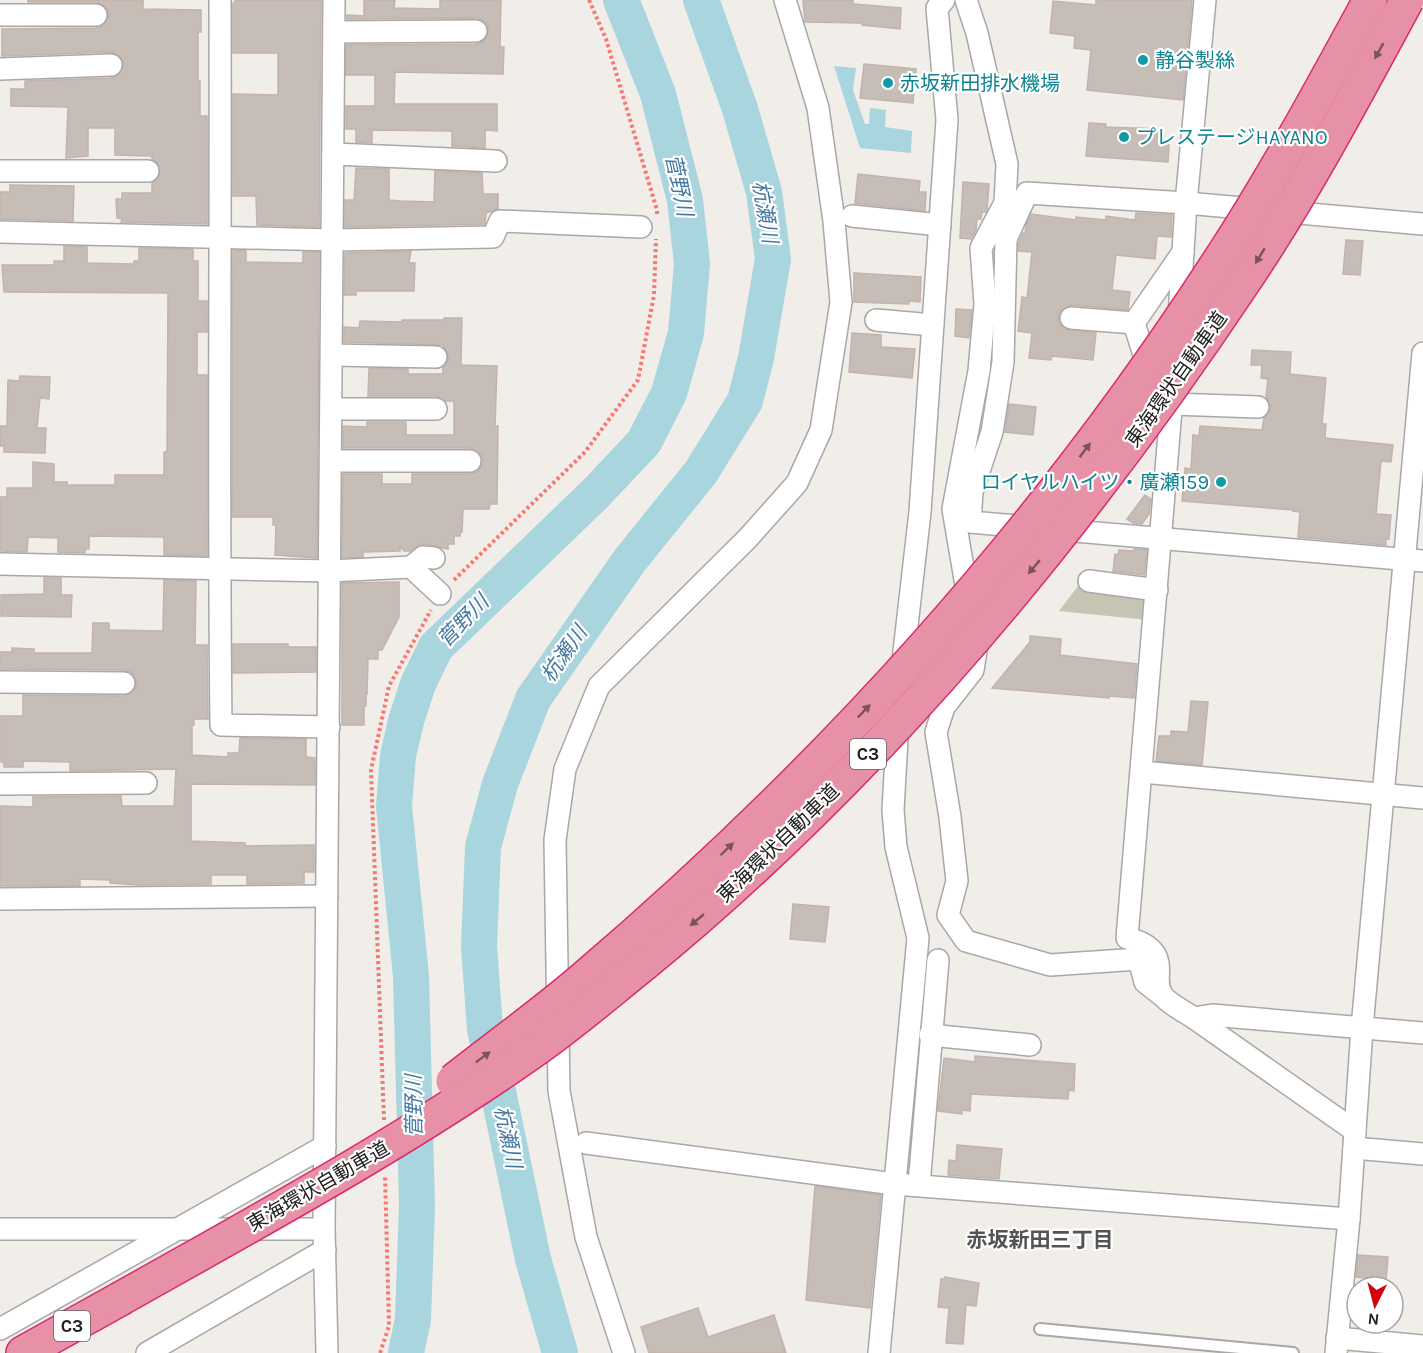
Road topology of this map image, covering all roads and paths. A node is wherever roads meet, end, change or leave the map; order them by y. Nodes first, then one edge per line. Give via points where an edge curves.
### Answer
1 (220, 0) edge
2 (334, 0) edge
3 (589, 0) edge
4 (785, 0) edge
5 (944, 0) edge
6 (966, 0) edge
7 (1205, 0) edge
8 (1370, 0) edge
9 (1407, 0) edge
10 (0, 15) edge
11 (96, 15) dead end
12 (476, 31) dead end
13 (334, 32) junction
14 (111, 65) dead end
15 (0, 69) edge
16 (334, 154) junction
17 (496, 161) dead end
18 (0, 171) edge
19 (148, 171) dead end
20 (1005, 202) junction
21 (1186, 203) junction
22 (852, 216) dead end
23 (1423, 224) edge
24 (940, 225) junction
25 (651, 226) junction
26 (0, 232) edge
27 (221, 238) junction
28 (1006, 239) junction
29 (334, 240) junction
30 (1183, 252) junction
31 (1071, 318) dead end
32 (876, 320) dead end
33 (1134, 323) junction
34 (933, 325) junction
35 (1423, 353) edge
36 (332, 355) junction
37 (436, 357) dead end
38 (1172, 404) junction
39 (1258, 407) dead end
40 (436, 409) dead end
41 (332, 410) junction
42 (1169, 435) junction
43 (331, 461) junction
44 (470, 461) dead end
45 (1161, 538) junction
46 (434, 558) dead end
47 (1414, 560) edge
48 (0, 564) edge
49 (411, 567) junction
50 (219, 569) junction
51 (330, 571) junction
52 (1089, 582) dead end
53 (1157, 590) junction
54 (440, 594) junction
55 (0, 682) edge
56 (124, 683) dead end
57 (328, 727) junction
58 (1142, 772) junction
59 (146, 783) dead end
60 (0, 784) edge
61 (1383, 794) junction
62 (1423, 798) edge
63 (327, 896) junction
64 (0, 899) edge
65 (938, 960) dead end
66 (1163, 996) junction
67 (1194, 1018) junction
68 (1362, 1028) junction
69 (1423, 1033) edge
70 (930, 1035) junction
71 (1030, 1046) dead end
72 (384, 1125) dead end
73 (1354, 1139) junction
74 (585, 1143) dead end
75 (325, 1146) junction
76 (1423, 1154) edge
77 (385, 1172) dead end
78 (894, 1184) junction
79 (919, 1185) junction
80 (1349, 1220) junction
81 (0, 1229) edge
82 (177, 1229) junction
83 (324, 1229) junction
84 (325, 1250) junction
85 (120, 1299) junction
86 (0, 1329) edge
87 (1040, 1329) dead end
88 (1336, 1346) edge
89 (1423, 1346) edge
90 (23, 1353) edge
91 (147, 1353) edge
92 (327, 1353) edge
93 (380, 1353) edge
94 (624, 1353) edge
95 (879, 1353) edge
96 (1293, 1353) edge

1 - 27 street
2 - 13 street
3 - 25 path via 606,39 657,210
4 - 94 street via 818,108 841,302 821,430 796,483 748,538 599,686 565,769 555,840 559,1091 586,1237
5 - 24 street via 937,8 947,120
6 - 20 street via 1007,164
7 - 21 street
85 -> 8 highway, 東海環状自動車道 / C3, bridge via 427,1101 580,981 678,896 796,782 912,661 1019,537 1126,398 1219,261 1305,121
9 -> 85 highway, 東海環状自動車道 / C3, bridge via 1333,136 1245,280 1148,420 1048,551 986,624 816,809 702,916 532,1053 336,1177
10 - 11 street
12 - 13 street
13 - 16 street
14 - 15 street
16 - 17 street
16 - 29 street
18 - 19 street
20 - 28 street
20 - 66 street via 981,248 985,304 979,370 953,509 977,644 973,670 944,707 936,732 957,881 948,915 966,941 1050,965 1140,959 1145,982
21 - 23 street
21 - 28 street via 1027,193
21 - 30 street
22 - 24 street
24 - 34 street
25 - 29 street via 500,221 494,237
25 - 54 path via 654,295 638,380 585,452
26 - 27 street
27 - 29 street
27 - 50 street
28 - 45 street via 1003,362 992,432 972,492 970,522
29 - 36 street
30 - 33 street
30 - 38 street
31 - 33 street
32 - 34 street
33 - 42 street
34 - 78 street via 920,512 899,694 893,810 896,847 918,938
35 - 47 street
36 - 37 street
36 - 41 street
38 - 39 street
38 - 42 street
40 - 41 street
41 - 43 street
42 - 45 street
43 - 44 street
43 - 51 street
45 - 47 street
45 - 53 street
46 - 49 street via 423,556
47 - 61 street
48 - 50 street
49 - 51 street
49 - 54 street
50 - 51 street
50 - 57 street via 221,724
51 - 57 street
52 - 53 street
53 - 58 street
54 - 72 path via 389,686 371,770
55 - 56 street
57 - 63 street
58 - 61 street
58 - 66 street via 1126,939 1139,940 1153,952
59 - 60 street
61 - 62 street
61 - 68 street
63 - 64 street
63 - 75 street
65 - 70 street
66 - 67 street
67 - 68 street via 1212,1015
67 - 73 street
68 - 69 street
68 - 73 street
70 - 71 street
70 - 79 street
73 - 76 street
73 - 80 street
74 - 78 street
75 - 82 street
75 - 83 street
77 - 93 path via 389,1326
78 - 79 street
78 - 95 street
79 - 80 street
80 - 88 street
81 - 82 street
82 - 83 street
82 - 86 street
83 - 84 street
84 - 91 street
84 - 92 street
85 - 90 highway, 東海環状自動車道 / C3
87 - 96 lane
88 - 89 street

